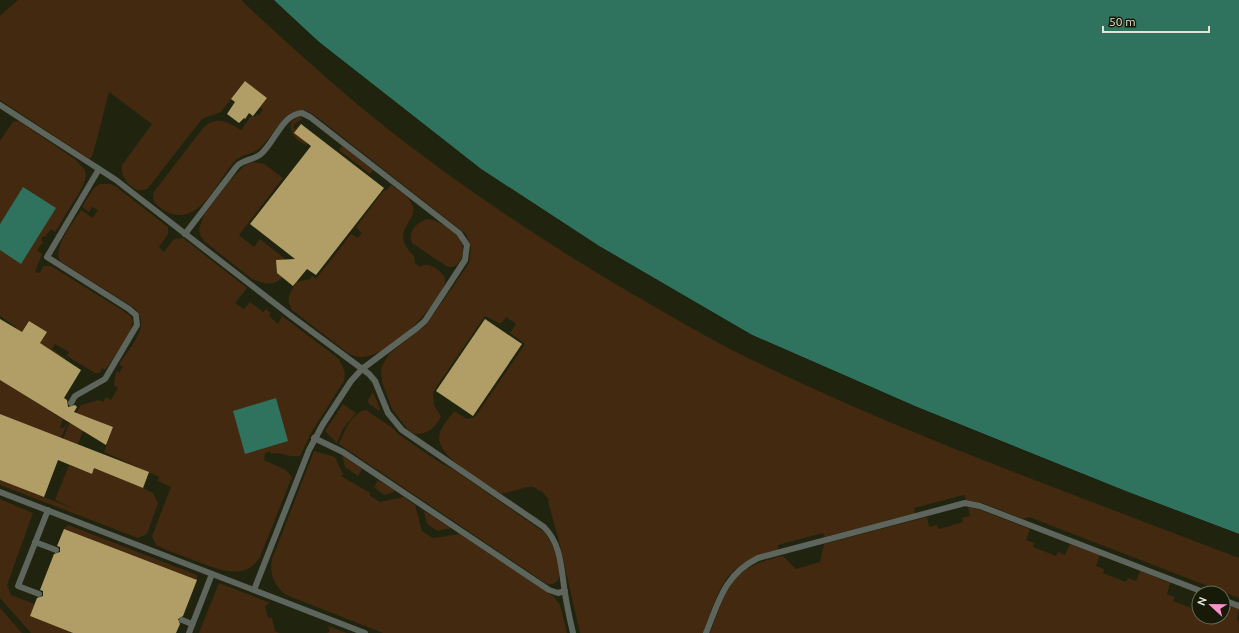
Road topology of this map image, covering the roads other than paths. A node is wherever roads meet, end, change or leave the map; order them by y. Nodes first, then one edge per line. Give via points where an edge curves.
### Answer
1 (0, 104) edge
2 (99, 169) junction
3 (185, 234) junction
4 (362, 369) junction
5 (71, 403) dead end
6 (314, 438) junction
7 (0, 492) edge
8 (48, 510) junction
9 (35, 542) junction
10 (56, 550) dead end
11 (212, 574) junction
12 (1191, 587) edge
13 (254, 590) junction
14 (565, 592) junction
15 (38, 594) dead end
16 (182, 620) dead end
17 (192, 624) junction
18 (189, 633) edge
19 (365, 633) edge
20 (573, 633) edge
21 (706, 633) edge

1 - 2 lane
2 - 3 lane
2 - 5 lane via 46,257 129,309 136,315 137,325 105,379 75,396
3 - 4 lane
3 - 4 lane via 240,164 261,154 290,117 302,113 310,117 459,233 467,245 465,260 425,321
4 - 6 lane
4 - 14 lane via 375,381 388,413 402,430 549,532 556,545
6 - 13 lane
6 - 14 lane via 343,452 549,590
7 - 8 lane
8 - 9 lane
8 - 11 lane
9 - 10 lane
9 - 15 lane via 18,586
11 - 13 lane
11 - 17 lane
12 - 21 lane via 980,506 965,503 758,558 743,567 726,585
13 - 19 lane
14 - 20 lane
16 - 17 lane
17 - 18 lane

